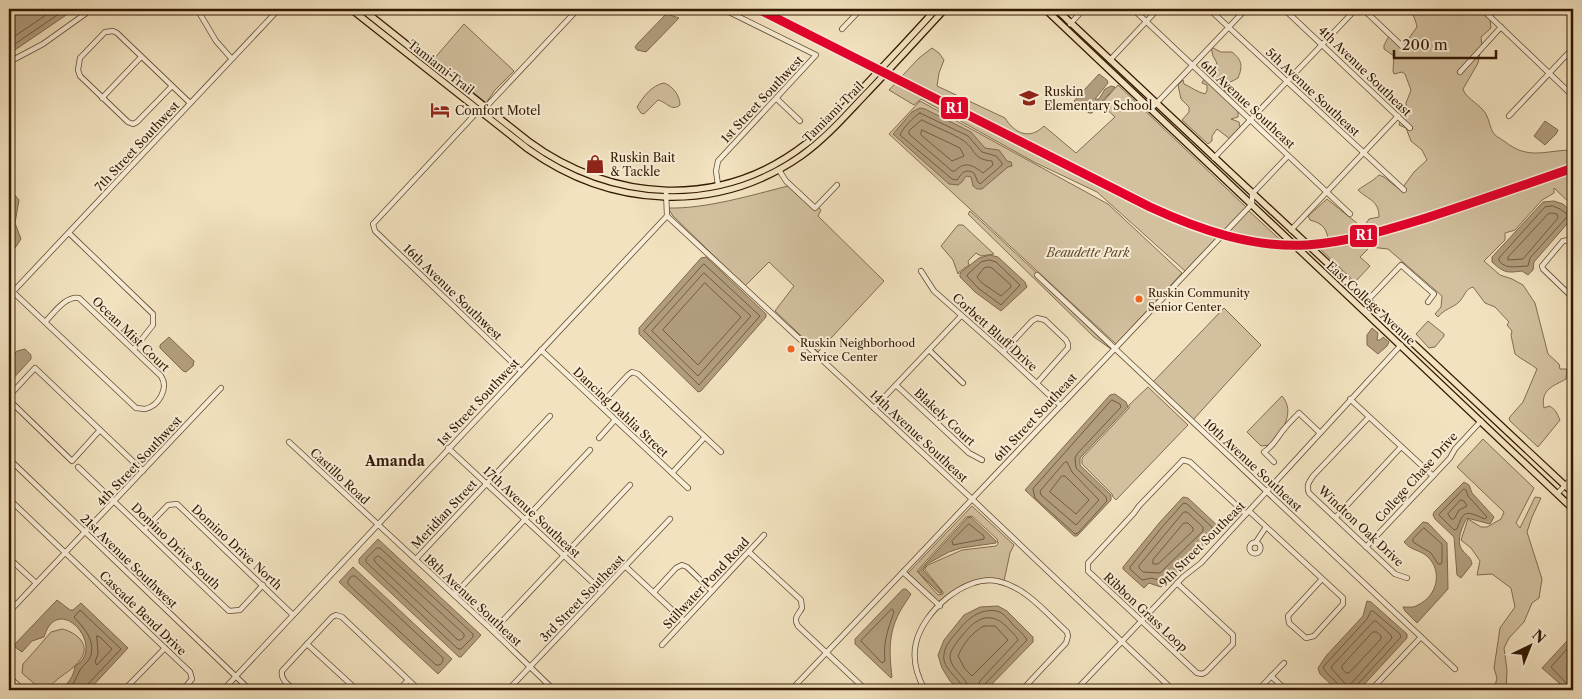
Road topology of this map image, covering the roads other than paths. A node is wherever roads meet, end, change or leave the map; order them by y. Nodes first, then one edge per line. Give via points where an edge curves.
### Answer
1 (92, 9) edge
2 (279, 9) edge
3 (351, 9) edge
4 (362, 9) edge
5 (578, 9) edge
6 (724, 9) edge
7 (861, 9) edge
8 (936, 9) edge
9 (945, 9) edge
10 (1045, 9) edge
11 (1056, 9) edge
12 (1084, 9) edge
13 (1133, 9) edge
14 (1158, 9) edge
15 (1209, 9) edge
16 (1246, 9) edge
17 (1284, 9) edge
18 (1356, 9) edge
19 (1363, 9) edge
20 (1482, 9) edge
21 (199, 10) edge
22 (1146, 21) junction
23 (1071, 23) junction
24 (1228, 27) junction
25 (1501, 27) junction
26 (1066, 28) junction
27 (842, 29) dead end
28 (397, 41) junction
29 (1322, 44) junction
30 (1403, 47) dead end
31 (1573, 48) edge
32 (141, 57) junction
33 (231, 58) junction
34 (1110, 60) junction
35 (9, 62) edge
36 (891, 62) junction
37 (1192, 65) junction
38 (1460, 72) dead end
39 (1550, 73) junction
40 (875, 79) junction
41 (1287, 81) junction
42 (172, 86) junction
43 (1573, 96) edge
44 (102, 98) junction
45 (777, 99) junction
46 (190, 103) junction
47 (1157, 103) junction
48 (486, 107) junction
49 (1151, 109) junction
50 (480, 110) junction
51 (1398, 116) junction
52 (1509, 116) dead end
53 (1250, 120) junction
54 (800, 121) dead end
55 (1410, 128) dead end
56 (1198, 143) junction
57 (1197, 152) junction
58 (1363, 152) junction
59 (1288, 156) junction
60 (1214, 158) junction
61 (563, 163) junction
62 (559, 169) junction
63 (778, 170) junction
64 (718, 185) junction
65 (837, 185) dead end
66 (1404, 190) dead end
67 (1326, 191) junction
68 (666, 194) junction
69 (1252, 194) junction
70 (1252, 204) junction
71 (1350, 214) dead end
72 (667, 216) junction
73 (1290, 230) junction
74 (69, 233) junction
75 (1573, 244) edge
76 (921, 271) dead end
77 (1037, 275) dead end
78 (13, 292) junction
79 (9, 296) edge
80 (1573, 298) edge
81 (1367, 301) junction
82 (1428, 302) dead end
83 (962, 316) junction
84 (1370, 316) junction
85 (45, 322) junction
86 (1400, 334) junction
87 (1400, 345) junction
88 (1114, 348) junction
89 (134, 349) junction
90 (541, 350) junction
91 (929, 350) junction
92 (1004, 352) junction
93 (1439, 368) junction
94 (521, 371) junction
95 (963, 382) dead end
96 (1037, 383) junction
97 (896, 385) junction
98 (221, 388) dead end
99 (9, 398) edge
100 (1350, 399) junction
101 (1060, 405) junction
102 (600, 406) junction
103 (874, 408) junction
104 (550, 416) dead end
105 (1369, 417) junction
106 (615, 420) junction
107 (1481, 421) junction
108 (100, 430) junction
109 (1319, 432) junction
110 (705, 437) junction
111 (599, 438) dead end
112 (289, 442) dead end
113 (1401, 447) junction
114 (448, 448) junction
115 (590, 450) dead end
116 (721, 452) dead end
117 (9, 459) edge
118 (982, 460) dead end
119 (1274, 462) dead end
120 (78, 467) dead end
121 (143, 471) junction
122 (672, 473) junction
123 (1432, 476) junction
124 (1573, 477) edge
125 (486, 483) junction
126 (630, 485) dead end
127 (1565, 486) junction
128 (688, 488) dead end
129 (1265, 491) junction
130 (1573, 493) edge
131 (1558, 494) junction
132 (9, 499) edge
133 (972, 499) junction
134 (115, 501) junction
135 (1573, 509) edge
136 (1248, 512) junction
137 (1336, 517) junction
138 (525, 519) junction
139 (670, 519) dead end
140 (378, 524) junction
141 (1266, 527) junction
142 (144, 530) junction
143 (84, 532) junction
144 (764, 535) dead end
145 (1256, 542) dead end
146 (1366, 547) junction
147 (749, 552) junction
148 (65, 553) junction
149 (564, 555) junction
150 (9, 558) edge
151 (416, 559) junction
152 (626, 566) junction
153 (903, 572) junction
154 (1407, 578) dead end
155 (1322, 579) junction
156 (36, 583) junction
157 (1177, 583) junction
158 (263, 585) junction
159 (602, 591) junction
160 (712, 591) junction
161 (654, 592) junction
162 (454, 595) junction
163 (940, 606) junction
164 (9, 612) edge
165 (293, 614) junction
166 (684, 621) junction
167 (1141, 621) junction
168 (492, 631) junction
169 (1421, 637) junction
170 (1122, 642) junction
171 (307, 644) junction
172 (662, 645) dead end
173 (165, 648) junction
174 (826, 653) junction
175 (1284, 663) dead end
176 (529, 667) junction
177 (1456, 669) dead end
178 (236, 676) junction
179 (1271, 676) junction
180 (9, 677) edge
181 (408, 680) junction
182 (1028, 684) junction
183 (23, 690) edge
184 (124, 690) edge
185 (183, 690) edge
186 (222, 690) edge
187 (250, 690) edge
188 (295, 690) edge
189 (357, 690) edge
190 (398, 690) edge
191 (419, 690) edge
192 (508, 690) edge
193 (554, 690) edge
194 (791, 690) edge
195 (866, 690) edge
196 (925, 690) edge
197 (1022, 690) edge
198 (1035, 690) edge
199 (1076, 690) edge
200 (1173, 690) edge
201 (1258, 690) edge
202 (1286, 690) edge
203 (1371, 690) edge

1 - 35 street via 43,44
2 - 33 street, 7th Street Southwest
3 - 28 main road, Tamiami Trail
4 - 28 main road, Tamiami Trail
5 - 48 street
6 - 45 street, 1st Street Southwest via 816,55
7 - 27 street
8 - 36 main road, Tamiami Trail
9 - 36 main road, Tamiami Trail
10 - 26 main road, East College Avenue
11 - 23 main road, East College Avenue
12 - 23 street
13 - 22 street, 6th Avenue Southeast
14 - 22 street
15 - 24 street, 5th Avenue Southeast
16 - 24 street
17 - 29 street, 4th Avenue Southeast
18 - 29 street
19 - 30 street
20 - 25 street
21 - 33 street via 216,41
22 - 34 street
22 - 37 street, 6th Avenue Southeast
23 - 26 street
23 - 34 main road, East College Avenue
24 - 37 street
24 - 41 street, 5th Avenue Southeast
25 - 38 street
25 - 39 street
26 - 49 main road, East College Avenue
28 - 48 main road, Tamiami Trail
28 - 50 main road, Tamiami Trail
29 - 41 street
29 - 51 street, 4th Avenue Southeast
31 - 39 street
32 - 42 street
32 - 44 street
32 - 44 street via 113,31 105,32 80,58 80,76
33 - 46 street, 7th Street Southwest
34 - 47 main road, East College Avenue
36 - 40 main road, Tamiami Trail
37 - 47 street
37 - 53 street, 6th Avenue Southeast
39 - 43 street
39 - 52 street
40 - 63 main road, Tamiami Trail via 825,137
40 - 64 main road, Tamiami Trail via 799,150 758,172
41 - 53 street
41 - 58 street, 5th Avenue Southeast
42 - 44 street via 133,124
42 - 46 street
45 - 54 street
45 - 64 street, 1st Street Southwest via 718,161
46 - 74 street, 7th Street Southwest
47 - 49 street
47 - 56 main road, East College Avenue
48 - 50 street
48 - 61 main road, Tamiami Trail
49 - 57 main road, East College Avenue
50 - 62 main road, Tamiami Trail via 528,149
50 - 94 street, 16th Avenue Southwest via 373,227
51 - 55 street, 4th Avenue Southeast
51 - 58 street
53 - 59 street, 6th Avenue Southeast
53 - 60 street
56 - 57 main road
56 - 60 main road, East College Avenue
57 - 70 main road, East College Avenue
58 - 66 street, 5th Avenue Southeast
58 - 67 street
59 - 67 street, 6th Avenue Southeast
59 - 69 street
60 - 69 main road, East College Avenue
61 - 62 street
61 - 68 main road, Tamiami Trail via 613,183
62 - 68 main road, Tamiami Trail via 612,190 639,195
63 - 65 street via 815,208
63 - 68 main road, Tamiami Trail via 723,191 695,196
64 - 68 main road, Tamiami Trail
67 - 71 street, 6th Avenue Southeast
67 - 73 street
68 - 72 street
69 - 70 street
69 - 73 main road, East College Avenue
70 - 84 main road, East College Avenue
70 - 88 street, 6th Street Southeast
72 - 90 street, 1st Street Southwest
72 - 103 street, 14th Avenue Southeast
73 - 81 main road, East College Avenue
74 - 78 street, 7th Street Southwest
74 - 89 street via 153,314 153,325
75 - 80 street via 1569,240 1563,241 1542,266
76 - 83 street, Corbett Bluff Drive via 934,291
77 - 88 street, 10th Avenue Southeast
78 - 79 street, 7th Street Southwest
78 - 85 street, Ocean Mist Court
81 - 82 street via 1401,265 1434,294
81 - 86 main road, East College Avenue
83 - 91 street
83 - 92 street, Corbett Bluff Drive
84 - 86 main road
84 - 87 main road, East College Avenue
85 - 89 street, Ocean Mist Court via 68,299 79,298
85 - 89 street, Ocean Mist Court via 136,408 146,409 158,400 165,382
86 - 87 main road
86 - 93 main road, East College Avenue
87 - 93 main road via 1409,344
87 - 100 street, 9th Street Southeast
87 - 107 main road, East College Avenue
88 - 101 street, 6th Street Southeast
88 - 129 street, 10th Avenue Southeast
90 - 94 street, 1st Street Southwest
90 - 102 street, Dancing Dahlia Street
91 - 95 street
91 - 97 street
92 - 96 street, Corbett Bluff Drive
92 - 96 street via 1037,318 1052,326 1066,340 1068,348
93 - 127 main road, East College Avenue
94 - 114 street, 1st Street Southwest
96 - 101 street, Corbett Bluff Drive
97 - 103 street
97 - 118 street, Blakely Court via 969,453
98 - 121 street, 4th Street Southwest
99 - 108 street via 35,368
99 - 108 street via 72,461
100 - 105 street
100 - 109 street, 9th Street Southeast
101 - 133 street, 6th Street Southeast
102 - 106 street, Dancing Dahlia Street
102 - 110 street via 632,372
103 - 133 street, 14th Avenue Southeast
104 - 125 street, Meridian Street
105 - 113 street
105 - 137 street, Windton Oak Drive via 1308,485 1309,492
106 - 111 street
106 - 122 street, Dancing Dahlia Street
107 - 123 street, College Chase Drive
107 - 131 main road, East College Avenue
108 - 121 street
109 - 119 street via 1299,413 1264,452
109 - 129 street, 9th Street Southeast
110 - 116 street
110 - 122 street
112 - 140 street, Castillo Road
113 - 123 street
113 - 137 street
114 - 125 street, 17th Avenue Southeast
114 - 140 street, 1st Street Southwest
115 - 138 street
117 - 143 street, 21st Avenue Southwest
120 - 134 street, Domino Drive South
121 - 134 street, 4th Street Southwest
122 - 128 street, Dancing Dahlia Street
123 - 146 street, College Chase Drive
124 - 127 street
125 - 138 street, 17th Avenue Southeast
125 - 151 street, Meridian Street
126 - 149 street
127 - 130 main road, East College Avenue
127 - 131 street
129 - 136 street, 9th Street Southeast
129 - 169 street, 10th Avenue Southeast
131 - 135 main road, East College Avenue
132 - 148 street, Cascade Bend Drive
133 - 153 street, 6th Street Southeast
133 - 170 street, 14th Avenue Southeast
134 - 142 street, Domino Drive South
134 - 143 street, 4th Street Southwest
136 - 141 street
136 - 157 street, 9th Street Southeast via 1201,563
136 - 167 street, Ribbon Grass Loop via 1190,462 1182,460 1179,463 1087,567
137 - 146 street, Windton Oak Drive
138 - 149 street, 17th Avenue Southeast
138 - 162 street
139 - 152 street, 3rd Street Southeast
140 - 151 street, 18th Avenue Southeast
140 - 165 street, 1st Street Southwest
141 - 145 street
141 - 155 street
142 - 158 street, Domino Drive North via 168,505 177,504
142 - 158 street, Domino Drive South via 229,611 240,610
143 - 148 street, 4th Street Southwest
143 - 178 street, 21st Avenue Southwest
144 - 147 street, Stillwater Pond Road
146 - 154 street, Windton Oak Drive via 1395,574
147 - 160 street, Stillwater Pond Road
147 - 174 street via 801,600 802,608 795,622
148 - 156 street, 4th Street Southwest
148 - 173 street, Cascade Bend Drive
149 - 159 street, 17th Avenue Southeast
149 - 168 street
150 - 156 street
151 - 162 street, 18th Avenue Southeast
152 - 159 street, 3rd Street Southeast
152 - 161 street
153 - 163 street
153 - 174 street, 6th Street Southeast
155 - 155 street via 1344,602 1314,636 1306,638 1289,623 1288,616
156 - 164 street, 4th Street Southwest
157 - 167 street, 9th Street Southeast
157 - 167 street, Ribbon Grass Loop via 1233,635 1233,644 1206,672 1197,673
158 - 165 street, Domino Drive North
159 - 176 street, 3rd Street Southeast
160 - 161 street via 682,565
160 - 166 street, Stillwater Pond Road
161 - 166 street
162 - 168 street, 18th Avenue Southeast
163 - 182 street via 955,591 978,582 996,581 1026,594 1068,636 1066,643
163 - 196 street via 922,626 916,644 915,663
165 - 178 street, 1st Street Southwest
166 - 172 street, Stillwater Pond Road
167 - 170 street, 9th Street Southeast
168 - 176 street, 18th Avenue Southeast
169 - 177 street, 10th Avenue Southeast
169 - 203 street
170 - 199 street, 9th Street Southeast
170 - 200 street, 14th Avenue Southeast
171 - 181 street via 332,617 342,617
171 - 188 street via 282,671 283,679
171 - 189 street
173 - 184 street
173 - 185 street, Cascade Bend Drive via 192,676
174 - 194 street, 6th Street Southeast
174 - 195 street
175 - 179 street
176 - 192 street, 3rd Street Southeast
176 - 193 street, 18th Avenue Southeast
178 - 186 street, 1st Street Southwest
178 - 187 street, 21st Avenue Southwest
179 - 201 street
179 - 202 street
180 - 183 street
181 - 190 street
181 - 191 street
182 - 197 street
182 - 198 street

